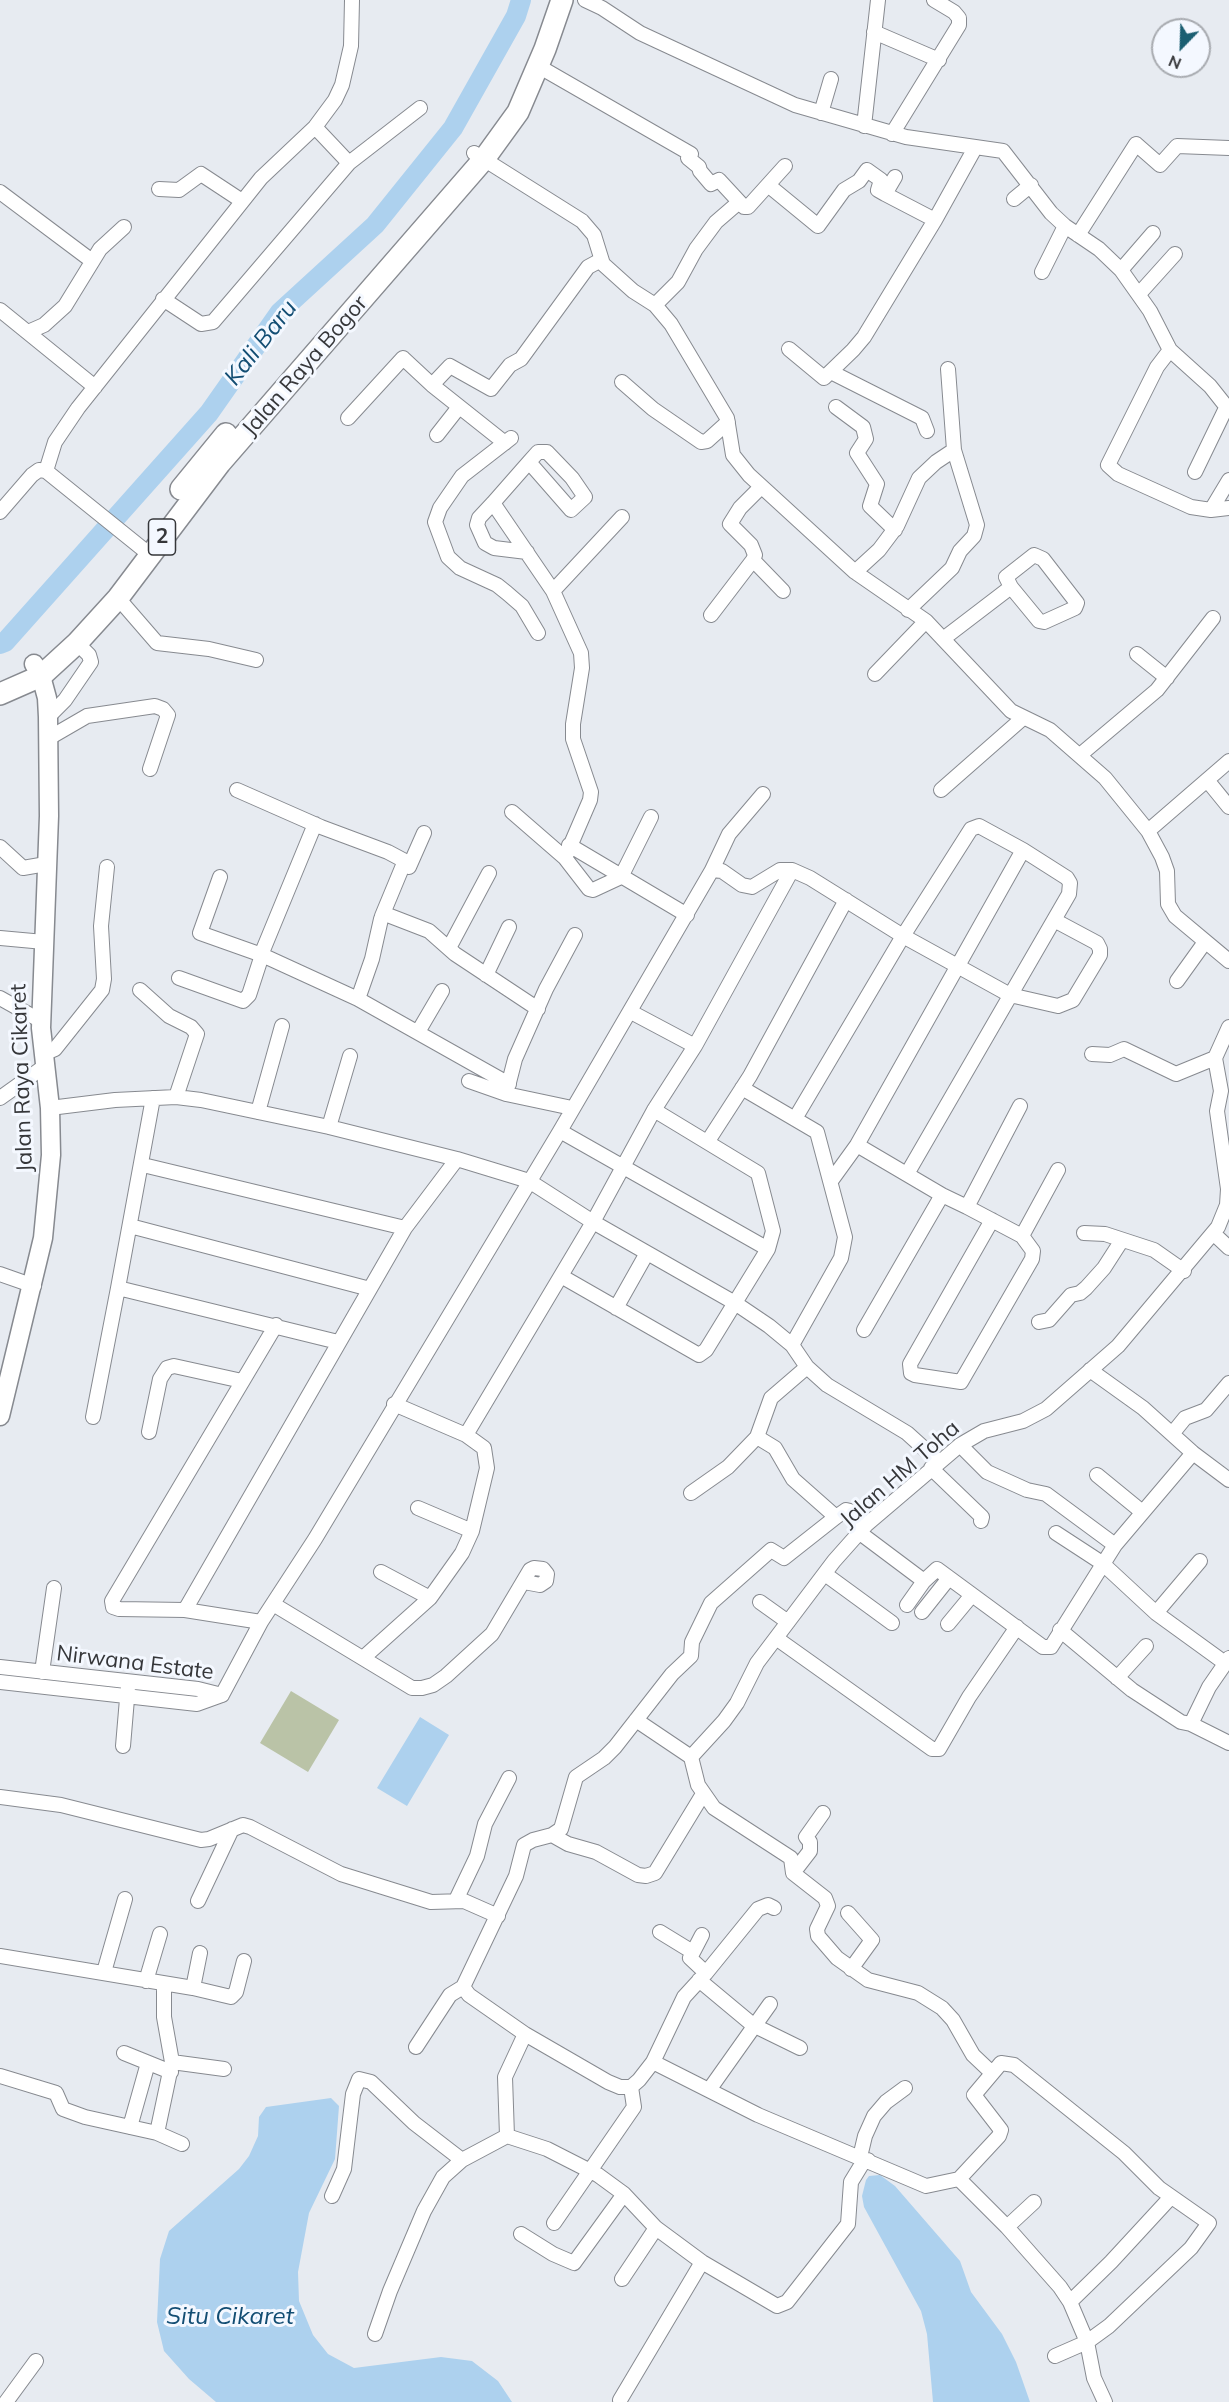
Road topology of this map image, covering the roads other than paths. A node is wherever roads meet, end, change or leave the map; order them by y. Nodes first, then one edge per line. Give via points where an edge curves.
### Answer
1 (352, 0) edge
2 (548, 0) edge
3 (562, 0) edge
4 (585, 0) edge
5 (878, 0) edge
6 (934, 0) edge
7 (874, 32) junction
8 (939, 60) junction
9 (538, 66) junction
10 (831, 79) dead end
11 (420, 108) dead end
12 (821, 113) junction
13 (864, 126) junction
14 (315, 127) junction
15 (892, 134) junction
16 (975, 148) junction
17 (1229, 148) edge
18 (479, 156) junction
19 (349, 163) junction
20 (785, 166) dead end
21 (895, 177) dead end
22 (768, 185) junction
23 (1031, 185) junction
24 (159, 189) dead end
25 (1, 194) edge
26 (885, 195) junction
27 (1014, 199) dead end
28 (242, 201) junction
29 (738, 203) junction
30 (935, 220) junction
31 (1065, 226) junction
32 (124, 227) dead end
33 (1153, 233) dead end
34 (1078, 235) junction
35 (1175, 254) dead end
36 (601, 260) junction
37 (92, 261) junction
38 (1121, 270) junction
39 (1042, 272) dead end
40 (1139, 294) junction
41 (163, 299) junction
42 (655, 304) junction
43 (0, 309) edge
44 (28, 332) junction
45 (789, 349) dead end
46 (1170, 350) junction
47 (948, 369) dead end
48 (831, 372) junction
49 (622, 381) dead end
50 (432, 385) junction
51 (95, 387) junction
52 (459, 406) junction
53 (836, 406) dead end
54 (1227, 409) edge
55 (348, 418) dead end
56 (728, 422) junction
57 (927, 431) dead end
58 (437, 435) dead end
59 (954, 450) junction
60 (529, 462) dead end
61 (46, 471) junction
62 (1195, 472) dead end
63 (1229, 480) edge
64 (761, 487) junction
65 (493, 503) junction
66 (1229, 508) edge
67 (1211, 510) junction
68 (0, 512) edge
69 (622, 517) dead end
70 (894, 530) junction
71 (144, 550) junction
72 (527, 552) junction
73 (753, 560) junction
74 (855, 572) junction
75 (1011, 587) junction
76 (554, 591) junction
77 (783, 591) dead end
78 (117, 598) junction
79 (908, 610) junction
80 (711, 615) dead end
81 (1213, 618) dead end
82 (926, 621) junction
83 (538, 633) dead end
84 (943, 639) junction
85 (77, 643) junction
86 (1137, 654) dead end
87 (256, 660) dead end
88 (37, 670) junction
89 (875, 674) dead end
90 (1167, 678) junction
91 (0, 681) edge
92 (0, 694) edge
93 (48, 717) junction
94 (1023, 718) junction
95 (49, 738) junction
96 (1080, 755) junction
97 (1229, 761) edge
98 (150, 769) dead end
99 (1207, 780) junction
100 (237, 790) dead end
101 (941, 790) dead end
102 (763, 794) dead end
103 (1229, 807) edge
104 (512, 812) dead end
105 (651, 817) dead end
106 (315, 824) junction
107 (1148, 831) junction
108 (424, 833) dead end
109 (0, 847) edge
110 (1023, 850) junction
111 (567, 852) junction
112 (404, 863) junction
113 (46, 864) junction
114 (107, 867) dead end
115 (712, 870) junction
116 (792, 870) junction
117 (489, 873) dead end
118 (220, 877) dead end
119 (621, 877) junction
120 (846, 900) junction
121 (687, 915) junction
122 (382, 916) junction
123 (1054, 920) junction
124 (509, 927) dead end
125 (575, 935) dead end
126 (903, 936) junction
127 (0, 938) edge
128 (44, 942) junction
129 (1204, 942) junction
130 (449, 948) junction
131 (262, 955) junction
132 (1229, 961) edge
133 (956, 967) junction
134 (486, 975) junction
135 (179, 978) dead end
136 (1177, 981) dead end
137 (140, 990) dead end
138 (442, 991) dead end
139 (1010, 995) junction
140 (0, 998) edge
141 (357, 999) junction
142 (537, 1009) junction
143 (631, 1012) junction
144 (41, 1021) junction
145 (282, 1026) dead end
146 (1229, 1027) edge
147 (418, 1032) junction
148 (694, 1046) junction
149 (1092, 1054) dead end
150 (1221, 1054) edge
151 (350, 1056) dead end
152 (44, 1060) junction
153 (469, 1081) dead end
154 (742, 1088) junction
155 (507, 1089) junction
156 (176, 1097) junction
157 (0, 1098) edge
158 (153, 1098) junction
159 (1020, 1106) dead end
160 (50, 1108) junction
161 (572, 1108) junction
162 (654, 1110) junction
163 (258, 1112) junction
164 (796, 1117) junction
165 (329, 1127) junction
166 (560, 1131) junction
167 (708, 1141) junction
168 (857, 1145) junction
169 (457, 1159) junction
170 (142, 1165) junction
171 (624, 1166) junction
172 (1058, 1170) dead end
173 (907, 1174) junction
174 (831, 1180) junction
175 (529, 1181) junction
176 (1228, 1189) edge
177 (942, 1195) junction
178 (968, 1207) junction
179 (992, 1220) junction
180 (593, 1222) junction
181 (130, 1226) junction
182 (405, 1228) junction
183 (1084, 1233) dead end
184 (1213, 1233) junction
185 (1022, 1236) junction
186 (1122, 1240) junction
187 (1229, 1248) edge
188 (768, 1250) junction
189 (647, 1253) junction
190 (1184, 1270) junction
191 (0, 1274) edge
192 (561, 1276) junction
193 (34, 1286) junction
194 (118, 1288) junction
195 (370, 1289) junction
196 (735, 1303) junction
197 (616, 1308) junction
198 (1039, 1322) dead end
199 (276, 1324) junction
200 (864, 1329) dead end
201 (338, 1342) junction
202 (792, 1345) junction
203 (807, 1367) junction
204 (1090, 1370) junction
205 (242, 1381) junction
206 (1229, 1383) edge
207 (394, 1404) junction
208 (1, 1408) edge
209 (93, 1417) dead end
210 (148, 1432) dead end
211 (1172, 1434) junction
212 (466, 1435) junction
213 (757, 1437) junction
214 (960, 1445) junction
215 (1193, 1453) junction
216 (935, 1465) junction
217 (1097, 1475) dead end
218 (1229, 1480) edge
219 (691, 1493) dead end
220 (418, 1508) dead end
221 (1141, 1511) junction
222 (837, 1517) junction
223 (981, 1521) dead end
224 (863, 1529) junction
225 (472, 1531) junction
226 (1056, 1533) dead end
227 (1115, 1545) junction
228 (1200, 1562) dead end
229 (1102, 1563) junction
230 (381, 1572) dead end
231 (825, 1574) junction
232 (948, 1578) junction
233 (924, 1581) junction
234 (524, 1582) dead end
235 (54, 1588) dead end
236 (972, 1595) junction
237 (430, 1599) junction
238 (760, 1602) dead end
239 (273, 1604) junction
240 (907, 1605) dead end
241 (185, 1610) junction
242 (922, 1612) dead end
243 (1156, 1613) junction
244 (788, 1622) junction
245 (261, 1623) junction
246 (892, 1623) dead end
247 (948, 1624) dead end
248 (1017, 1627) junction
249 (1060, 1630) junction
250 (776, 1638) junction
251 (1146, 1646) dead end
252 (363, 1658) junction
253 (1227, 1660) edge
254 (0, 1667) edge
255 (42, 1672) junction
256 (1117, 1678) junction
257 (0, 1682) edge
258 (128, 1689) junction
259 (636, 1720) junction
260 (1191, 1724) junction
261 (1229, 1743) edge
262 (123, 1746) dead end
263 (691, 1757) junction
264 (509, 1778) dead end
265 (703, 1794) junction
266 (0, 1797) edge
267 (823, 1813) dead end
268 (232, 1829) junction
269 (552, 1835) junction
270 (793, 1873) junction
271 (125, 1899) dead end
272 (456, 1900) junction
273 (198, 1901) dead end
274 (774, 1908) dead end
275 (848, 1913) dead end
276 (498, 1916) junction
277 (660, 1932) dead end
278 (160, 1934) dead end
279 (702, 1935) dead end
280 (691, 1951) junction
281 (200, 1953) dead end
282 (0, 1956) edge
283 (244, 1961) dead end
284 (851, 1969) junction
285 (104, 1972) junction
286 (703, 1977) junction
287 (146, 1981) junction
288 (164, 1984) junction
289 (463, 1987) junction
290 (193, 1988) junction
291 (770, 2004) dead end
292 (753, 2025) junction
293 (525, 2034) junction
294 (416, 2047) dead end
295 (800, 2048) dead end
296 (124, 2053) dead end
297 (148, 2062) junction
298 (653, 2062) junction
299 (172, 2067) junction
300 (224, 2069) dead end
301 (992, 2073) junction
302 (0, 2076) edge
303 (630, 2087) junction
304 (905, 2088) dead end
305 (709, 2090) junction
306 (130, 2127) junction
307 (157, 2133) junction
308 (507, 2136) junction
309 (182, 2144) dead end
310 (864, 2159) junction
311 (462, 2160) junction
312 (588, 2169) junction
313 (959, 2179) junction
314 (624, 2194) junction
315 (332, 2196) dead end
316 (1171, 2197) junction
317 (1034, 2202) dead end
318 (554, 2223) dead end
319 (1007, 2227) junction
320 (656, 2228) junction
321 (521, 2234) dead end
322 (702, 2262) junction
323 (622, 2279) dead end
324 (1070, 2302) junction
325 (375, 2334) dead end
326 (1087, 2342) junction
327 (1055, 2356) dead end
328 (36, 2361) dead end
329 (620, 2400) dead end
330 (6, 2402) edge
331 (1105, 2402) edge

1 - 14 street via 351,45 342,85
2 - 18 highway, Jalan Raya Bogor / 2 via 521,76
3 - 9 highway, Jalan Raya Bogor / 2
4 - 12 street via 660,43 795,105
5 - 7 street
6 - 8 street via 959,18 956,32
7 - 8 street
7 - 13 street
8 - 15 street
9 - 18 highway, Jalan Raya Bogor / 2 via 518,112
9 - 29 street via 691,154 688,158 711,184 718,180
10 - 12 street
11 - 19 street
12 - 13 street
13 - 15 street
14 - 19 street
14 - 28 street via 277,160
15 - 16 street
16 - 23 street via 1003,151
16 - 30 street
17 - 34 street via 1177,146 1160,165 1136,144
18 - 36 street via 582,221 594,235
18 - 71 highway, Jalan Raya Bogor / 2 via 304,358 205,458
19 - 41 street via 213,322 201,324
20 - 22 street
21 - 26 street
22 - 26 street via 818,226 844,190 859,181 867,170 881,180 878,190
22 - 29 street via 748,207
23 - 27 street
23 - 31 street
24 - 28 street via 179,190 201,174
25 - 37 street
26 - 30 street
28 - 41 street
29 - 42 street via 716,222 678,282
30 - 48 street via 864,337
31 - 34 street
31 - 39 street
32 - 37 street
33 - 38 street
34 - 38 street
35 - 40 street
36 - 42 street via 633,291
36 - 50 street via 588,267 527,352 491,389 450,366
37 - 44 street via 65,306 44,325
38 - 40 street
40 - 46 street
41 - 51 street
42 - 56 street via 671,324
43 - 44 street
44 - 51 street
45 - 48 street via 823,378
46 - 54 street via 1210,386
46 - 67 street via 1157,367 1108,465 1118,474 1191,507
47 - 59 street
48 - 57 street via 922,418
49 - 56 street via 653,409 701,442
50 - 52 street
50 - 55 street via 401,358
51 - 61 street via 55,442
52 - 58 street
52 - 83 street via 508,441 462,476 435,522 448,557 512,597
53 - 70 street via 862,427 866,439 857,453 877,484 870,506
54 - 62 street
56 - 64 street via 733,455
59 - 70 street via 919,478
59 - 79 street via 976,530 952,568
60 - 65 street
61 - 68 street via 32,475
61 - 71 street
63 - 67 street
64 - 73 street via 730,521 751,545
64 - 74 street
65 - 72 street
65 - 72 street via 477,525 485,543 494,548
66 - 67 street
69 - 76 street
70 - 74 street
71 - 78 highway, Jalan Raya Bogor / 2
71 - 88 highway, Jalan Raya Bogor / 2
72 - 76 street
73 - 77 street
73 - 80 street
74 - 79 street
75 - 75 street via 1041,622 1077,606 1039,556 1008,573
75 - 84 street
76 - 111 street via 581,653 573,739 591,792
78 - 85 highway, Jalan Raya Bogor / 2
78 - 87 street via 157,643
79 - 82 street
81 - 90 street
82 - 84 street
82 - 89 street
84 - 94 street via 998,699
85 - 88 highway, Jalan Raya Bogor / 2
85 - 93 street via 90,655 91,662
86 - 90 street
88 - 91 highway, Jalan Raya Bogor / 2
88 - 92 highway, Jalan Raya Bogor / 2
88 - 93 main road, Jalan Raya Cikaret
90 - 96 street
93 - 95 main road, Jalan Raya Cikaret
94 - 96 street via 1050,730
94 - 101 street
95 - 98 street via 87,716 155,706 168,715
95 - 113 main road, Jalan Raya Cikaret
96 - 107 street via 1105,778
97 - 99 street
99 - 103 street
99 - 107 street
100 - 106 street
102 - 115 street via 729,834
104 - 111 street
105 - 119 street
106 - 112 street via 388,852
106 - 131 street
107 - 129 street via 1167,871 1168,904 1175,916
108 - 112 street via 412,864 409,867
109 - 113 street via 22,868
110 - 123 street via 1071,883
110 - 126 street via 979,826 971,829
110 - 133 street
111 - 119 street
111 - 119 street via 589,889
112 - 122 street
113 - 128 main road, Jalan Raya Cikaret
114 - 152 street via 101,926 102,990
115 - 116 street via 752,887 780,870
115 - 121 street
116 - 120 street
116 - 148 street
117 - 130 street
118 - 131 street via 199,933
119 - 121 street
120 - 126 street
120 - 154 street
121 - 143 street
122 - 130 street via 429,931
122 - 141 street
123 - 139 street
123 - 139 street via 1097,943 1100,956 1073,1000 1065,1005 1048,1005
124 - 134 street
125 - 142 street
126 - 133 street
126 - 164 street
127 - 128 street
128 - 144 main road, Jalan Raya Cikaret
129 - 132 street
129 - 136 street
130 - 134 street
131 - 135 street via 249,995 243,1001
131 - 141 street
133 - 139 street
133 - 168 street
134 - 142 street
137 - 156 street via 197,1034
138 - 147 street
139 - 173 street
140 - 144 street
141 - 147 street
142 - 155 street via 515,1059
143 - 148 street
143 - 161 street
144 - 152 main road, Jalan Raya Cikaret
145 - 163 street
146 - 150 street
147 - 155 street
148 - 162 street
149 - 150 street via 1110,1055 1122,1042 1176,1074
150 - 176 street, Jalan HM Toha via 1217,1111
151 - 165 street
152 - 157 street
152 - 160 main road, Jalan Raya Cikaret
153 - 155 street
154 - 164 street
154 - 167 street
155 - 161 street
156 - 158 street
156 - 163 street
158 - 160 street
158 - 170 street
159 - 178 street
160 - 193 main road, Jalan Raya Cikaret via 49,1197
161 - 166 street
162 - 167 street
162 - 171 street
163 - 165 street
164 - 174 street via 817,1132
165 - 169 street
166 - 171 street
166 - 175 street
167 - 188 street via 760,1176 773,1231
168 - 173 street
168 - 174 street
169 - 175 street
169 - 182 street
170 - 181 street
170 - 182 street
171 - 180 street
171 - 188 street
172 - 185 street
173 - 177 street
174 - 202 street via 845,1249
175 - 180 street
175 - 207 street
176 - 184 street, Jalan HM Toha via 1224,1216
177 - 178 street
177 - 200 street
178 - 179 street
179 - 185 street
179 - 185 street via 910,1364 911,1373 956,1383 963,1380 1032,1259 1033,1251
180 - 189 street
180 - 192 street
181 - 194 street
181 - 195 street
182 - 195 street
183 - 186 street via 1098,1232
184 - 187 street
184 - 190 street, Jalan HM Toha
186 - 190 street via 1154,1250
186 - 198 street via 1086,1288 1071,1295 1049,1320
188 - 196 street
189 - 196 street
189 - 197 street
190 - 204 street, Jalan HM Toha via 1118,1346
191 - 193 street
192 - 197 street
192 - 212 street
193 - 208 main road, Jalan Raya Cikaret
194 - 199 street
194 - 209 street
195 - 201 street
196 - 197 street via 699,1355
196 - 202 street
199 - 201 street
199 - 205 street
201 - 241 street
202 - 203 street
203 - 213 street via 771,1398
203 - 216 street via 827,1385 914,1437
204 - 211 street
204 - 214 street, Jalan HM Toha via 1046,1408 1023,1421 984,1431
205 - 210 street via 174,1366 167,1368 160,1379
205 - 241 street via 112,1601 113,1607 119,1609
206 - 211 street via 1206,1410 1185,1418
207 - 212 street
207 - 239 street
211 - 215 street
212 - 225 street via 484,1448 487,1460
213 - 219 street via 728,1467
213 - 222 street via 775,1448 793,1479
214 - 216 street, Jalan HM Toha
214 - 227 street via 987,1472 1027,1490 1047,1494
215 - 218 street
215 - 221 street
216 - 223 street via 982,1517
216 - 224 street, Jalan HM Toha
217 - 221 street
220 - 225 street
221 - 227 street
222 - 224 street via 850,1511
222 - 259 street via 784,1558 771,1550 711,1603 692,1642 691,1656
224 - 231 street, Jalan HM Toha
224 - 233 street
225 - 237 street via 462,1553
226 - 229 street
227 - 229 street
228 - 243 street
229 - 243 street
229 - 249 street
230 - 237 street
231 - 244 street, Jalan HM Toha
231 - 246 street
232 - 233 street via 937,1569
232 - 236 street
232 - 242 street
233 - 240 street
234 - 252 street via 492,1634 466,1661 433,1685 412,1688
235 - 255 street
236 - 247 street
236 - 248 street
237 - 252 street
238 - 244 street
239 - 245 street
239 - 252 street
241 - 245 street
243 - 253 street
244 - 250 street, Jalan HM Toha
245 - 258 street, Nirwana Estate via 222,1695 198,1689
248 - 249 street via 1047,1648 1053,1645
248 - 250 street via 939,1749 933,1749
249 - 256 street
250 - 263 street, Jalan HM Toha via 737,1703
251 - 256 street
253 - 260 street
254 - 255 street, Nirwana Estate
255 - 258 street, Nirwana Estate
256 - 260 street via 1181,1722
257 - 258 street, Nirwana Estate
258 - 262 street
259 - 263 street
259 - 269 street via 604,1758 576,1778 565,1822
260 - 261 street
263 - 265 street
264 - 272 street via 485,1824 477,1856
265 - 269 street via 655,1873 646,1876
265 - 270 street via 714,1809 791,1858
266 - 268 street via 78,1809 201,1840
267 - 270 street via 806,1837 810,1851
268 - 272 street via 250,1827 341,1874 394,1891 439,1904
268 - 273 street
269 - 276 street via 524,1845 516,1876
270 - 284 street via 825,1898 828,1906 817,1929 818,1936
271 - 285 street
272 - 276 street
274 - 286 street via 768,1905 758,1909
275 - 284 street via 872,1940
276 - 289 street
277 - 280 street
278 - 287 street
279 - 280 street
280 - 286 street via 690,1958
281 - 290 street
282 - 285 street
283 - 290 street via 235,1996
284 - 301 street via 868,1980 918,1993 942,2008 973,2055
285 - 287 street
286 - 292 street
286 - 298 street via 684,1997
287 - 288 street
288 - 290 street
288 - 299 street via 164,2018
289 - 293 street
289 - 294 street via 450,1995
291 - 292 street
292 - 295 street
292 - 305 street
293 - 303 street via 608,2082
293 - 308 street via 505,2077
296 - 297 street
297 - 299 street
297 - 306 street
298 - 303 street
298 - 305 street
299 - 300 street
299 - 307 street
301 - 313 street via 974,2095 1001,2133
301 - 316 street via 1001,2063 1014,2065 1101,2134
302 - 306 street via 56,2093 63,2109
303 - 312 street via 634,2107
304 - 310 street via 874,2116 865,2136
305 - 310 street
306 - 307 street
307 - 309 street
308 - 311 street
308 - 312 street
310 - 313 street via 919,2185
310 - 322 street via 851,2182 848,2224 783,2305 771,2304
311 - 315 street via 371,2082 359,2079 352,2094 344,2169
311 - 325 street via 443,2177 424,2211
312 - 314 street
312 - 318 street
313 - 319 street
314 - 320 street
314 - 321 street via 574,2263
316 - 324 street
316 - 326 street via 1208,2219 1207,2227 1191,2248
317 - 319 street
319 - 324 street
320 - 322 street
320 - 323 street
322 - 329 street
324 - 326 street
326 - 327 street
326 - 331 street via 1094,2378
328 - 330 street

